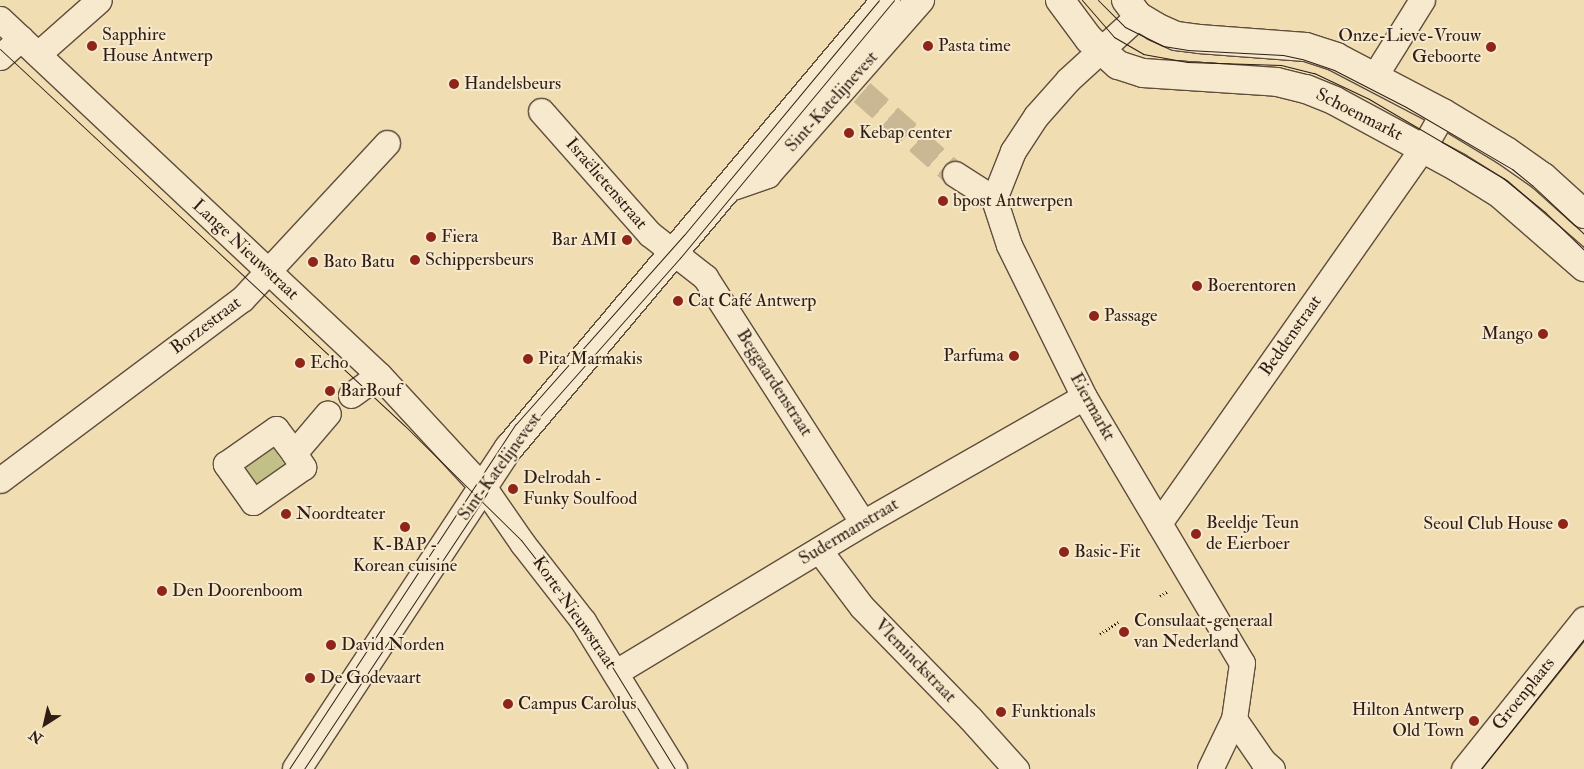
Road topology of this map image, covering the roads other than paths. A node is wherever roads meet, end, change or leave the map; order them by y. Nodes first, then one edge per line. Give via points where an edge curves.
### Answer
1 (98, 0) edge
2 (886, 0) edge
3 (920, 0) edge
4 (1060, 0) edge
5 (1422, 0) edge
6 (1132, 8) edge
7 (0, 19) edge
8 (29, 46) junction
9 (1099, 50) junction
10 (0, 57) edge
11 (1374, 77) junction
12 (542, 111) dead end
13 (1443, 113) junction
14 (387, 143) dead end
15 (1423, 148) junction
16 (955, 174) tunnel mouth
17 (731, 186) junction
18 (994, 200) junction
19 (1584, 214) edge
20 (674, 253) junction
21 (1584, 267) edge
22 (269, 272) junction
23 (379, 375) junction
24 (351, 396) dead end
25 (1084, 397) junction
26 (328, 413) dead end
27 (294, 453) dead end
28 (0, 480) edge
29 (482, 487) junction
30 (863, 522) junction
31 (1159, 523) junction
32 (819, 550) junction
33 (1584, 619) edge
34 (616, 672) junction
35 (1234, 720) junction
36 (298, 769) edge
37 (674, 769) edge
38 (1016, 769) edge
39 (1210, 769) edge
40 (1272, 769) edge
41 (1464, 769) edge

1 - 8 street
2 - 17 street, Sint-Katelijnevest
3 - 17 street, Sint-Katelijnevest via 856,87 767,174
4 - 9 street, Schoenmarkt
5 - 11 street
6 - 9 street
6 - 11 street via 1176,36 1306,47 1336,57
7 - 8 street, Lange Nieuwstraat
8 - 10 street
8 - 22 street, Lange Nieuwstraat
9 - 15 street, Schoenmarkt via 1118,65 1143,73 1277,82 1306,89
9 - 18 street via 1036,116 1012,151
11 - 13 street
12 - 20 street, Israëlietenstraat via 650,234
13 - 15 street, Beddenstraat
13 - 19 street via 1514,156
14 - 22 street, Borzestraat
15 - 21 street, Schoenmarkt via 1498,192
15 - 31 street, Beddenstraat
16 - 18 street
17 - 20 street, Sint-Katelijnevest
18 - 25 street, Eiermarkt via 1009,245
20 - 29 street, Sint-Katelijnevest via 522,431
20 - 30 street, Beggaardenstraat via 705,276
22 - 23 street, Lange Nieuwstraat
22 - 28 street, Borzestraat via 242,300
23 - 24 street
23 - 29 street, Lange Nieuwstraat
25 - 30 street, Sudermanstraat
25 - 31 street, Eiermarkt
26 - 27 street
29 - 34 street, Korte Nieuwstraat via 583,621
29 - 36 street, Sint-Katelijnevest
30 - 32 street, Sudermanstraat
31 - 35 street, Eiermarkt via 1242,663
32 - 34 street, Sudermanstraat
32 - 38 street, Vleminckstraat via 862,607
33 - 41 street, Groenplaats
34 - 37 street, Korte Nieuwstraat
35 - 39 street, Eiermarkt
35 - 40 street

